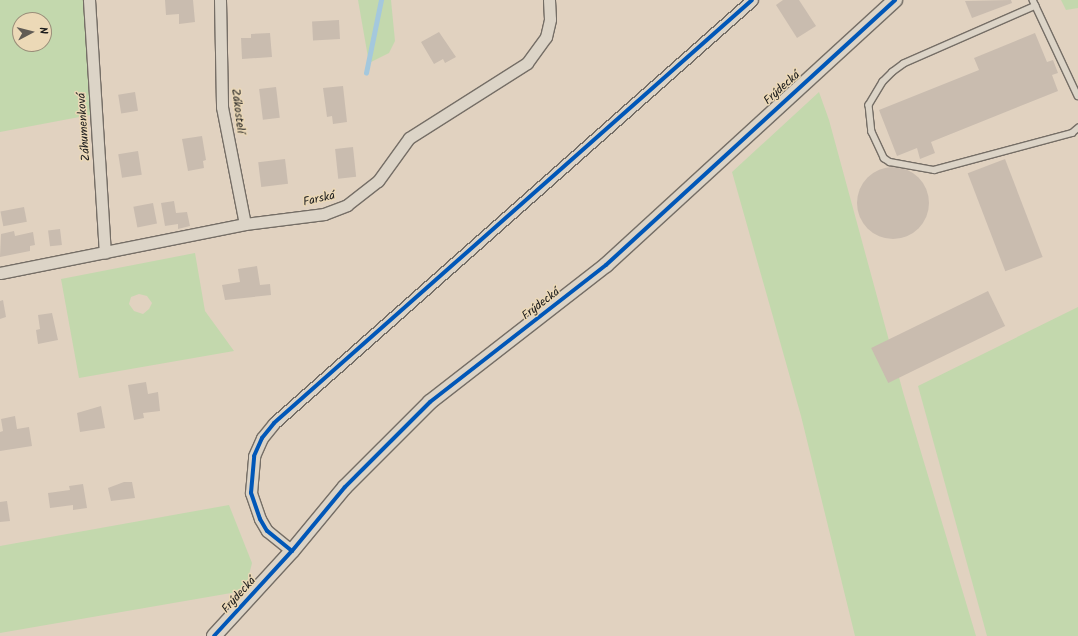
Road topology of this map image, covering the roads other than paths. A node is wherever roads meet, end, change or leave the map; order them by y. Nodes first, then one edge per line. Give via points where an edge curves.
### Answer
1 (90, 0) edge
2 (220, 0) edge
3 (549, 0) edge
4 (752, 0) edge
5 (895, 0) edge
6 (1033, 0) edge
7 (1036, 6) junction
8 (1078, 96) edge
9 (1078, 128) edge
10 (245, 224) junction
11 (105, 252) junction
12 (0, 273) edge
13 (292, 551) junction
14 (214, 636) edge

1 - 11 street, Záhumenková
2 - 10 street, Zákostelí via 222,107
3 - 10 street, Farská via 550,19 546,37 527,63 409,138 378,181 357,200 324,214
4 - 13 street via 274,423 262,438 254,456 251,493 267,531
5 - 13 street, Frýdecká via 606,265 430,402 355,476
6 - 7 lane
7 - 8 lane
7 - 9 lane via 904,64 893,72 883,82 869,105 872,132 884,158 890,162 934,170 1072,133
10 - 11 street, Farská
11 - 12 street, Farská
13 - 14 street, Frýdecká

